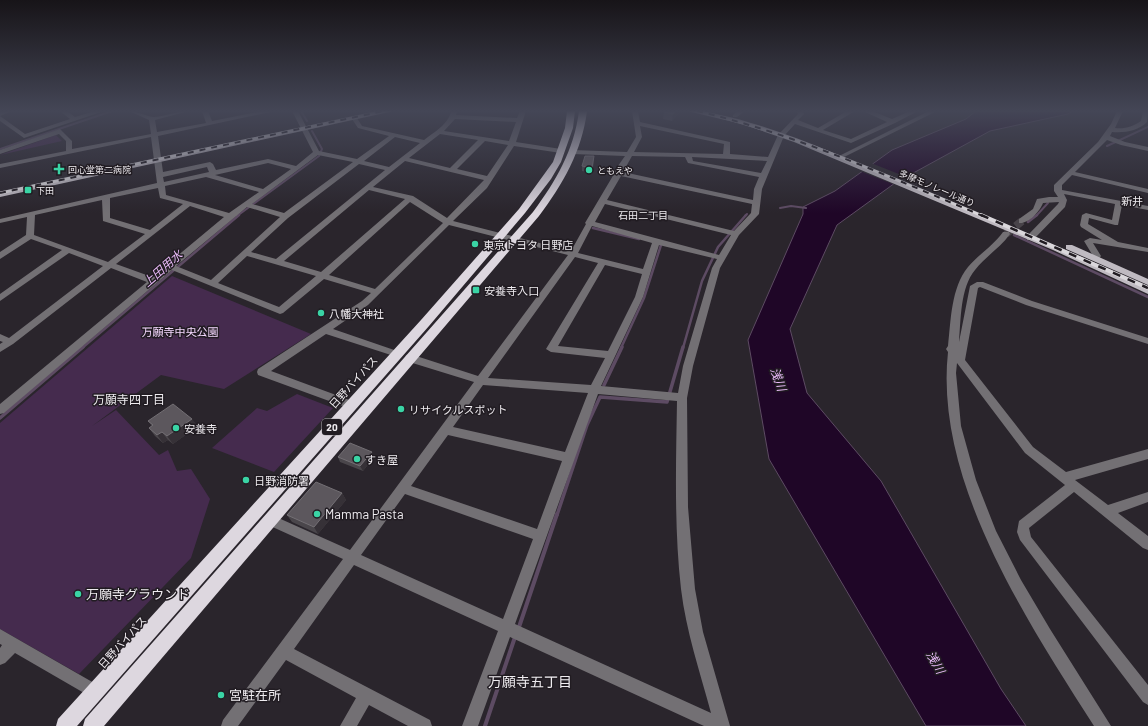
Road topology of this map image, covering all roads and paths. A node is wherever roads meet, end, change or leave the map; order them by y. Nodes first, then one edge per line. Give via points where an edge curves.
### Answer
1 (20, 145) edge
2 (69, 145) edge
3 (103, 145) edge
4 (156, 145) edge
5 (221, 145) edge
6 (315, 145) edge
7 (381, 145) edge
8 (422, 145) edge
9 (477, 145) edge
10 (511, 145) edge
11 (523, 145) edge
12 (567, 145) edge
13 (571, 145) edge
14 (634, 145) edge
15 (728, 145) edge
16 (777, 145) edge
17 (813, 145) edge
18 (867, 145) edge
19 (1103, 145) edge
20 (1129, 145) edge
21 (1148, 149) edge
22 (0, 152) edge
23 (69, 152) junction
24 (567, 152) junction
25 (321, 153) junction
26 (627, 155) junction
27 (688, 155) junction
28 (726, 155) junction
29 (843, 157) junction
30 (158, 158) junction
31 (404, 159) junction
32 (771, 159) junction
33 (358, 162) junction
34 (0, 166) edge
35 (297, 168) junction
36 (390, 169) junction
37 (452, 170) junction
38 (618, 173) junction
39 (1072, 173) junction
40 (209, 174) junction
41 (160, 175) junction
42 (764, 176) junction
43 (489, 179) junction
44 (162, 184) junction
45 (369, 188) junction
46 (0, 189) edge
47 (264, 191) junction
48 (1058, 191) junction
49 (1148, 191) edge
50 (0, 195) edge
51 (106, 197) junction
52 (410, 198) junction
53 (1063, 200) junction
54 (602, 201) junction
55 (756, 203) junction
56 (188, 204) junction
57 (1119, 204) junction
58 (249, 205) junction
59 (1148, 208) edge
60 (31, 214) junction
61 (230, 216) junction
62 (285, 216) junction
63 (1022, 220) tunnel mouth
64 (0, 221) edge
65 (447, 222) junction
66 (589, 224) junction
67 (151, 233) junction
68 (732, 233) junction
69 (1006, 234) tunnel mouth
70 (1033, 235) junction
71 (30, 236) junction
72 (501, 236) junction
73 (515, 239) junction
74 (656, 242) junction
75 (1115, 244) junction
76 (68, 250) junction
77 (1148, 250) edge
78 (245, 252) junction
79 (573, 254) junction
80 (0, 256) edge
81 (716, 257) junction
82 (1095, 258) junction
83 (602, 261) junction
84 (278, 262) junction
85 (109, 265) junction
86 (174, 268) junction
87 (647, 273) junction
88 (323, 275) junction
89 (153, 281) junction
90 (1148, 282) edge
91 (212, 284) junction
92 (1148, 291) edge
93 (377, 292) junction
94 (0, 298) edge
95 (326, 330) junction
96 (0, 338) edge
97 (1148, 341) edge
98 (10, 342) junction
99 (0, 349) edge
100 (951, 349) junction
101 (612, 355) junction
102 (403, 356) junction
103 (960, 360) junction
104 (481, 382) junction
105 (594, 390) junction
106 (674, 397) junction
107 (351, 405) junction
108 (0, 410) edge
109 (447, 430) junction
110 (1148, 454) edge
111 (570, 458) junction
112 (1068, 482) junction
113 (404, 489) junction
114 (1148, 498) edge
115 (1106, 511) junction
116 (270, 520) junction
117 (541, 536) junction
118 (1148, 544) edge
119 (352, 558) junction
120 (507, 627) junction
121 (0, 636) edge
122 (14, 644) junction
123 (284, 651) junction
124 (0, 658) edge
125 (96, 692) junction
126 (366, 696) junction
127 (1148, 697) edge
128 (65, 726) edge
129 (92, 726) edge
130 (229, 726) edge
131 (348, 726) edge
132 (424, 726) edge
133 (470, 726) edge
134 (722, 726) edge
135 (1103, 726) edge

1 - 22 street
2 - 23 street
3 - 23 street
4 - 30 street
5 - 30 main road
6 - 25 street
7 - 33 street
8 - 31 street
9 - 37 street
10 - 43 street
11 - 24 street
12 - 24 highway, 日野バイパス / 20
13 - 24 highway, 日野バイパス / 20
14 - 26 street
15 - 28 street
16 - 32 street
17 - 29 main road, 多摩モノレール通り
18 - 29 street
19 - 39 street
20 - 21 street
23 - 34 street
24 - 26 street
24 - 72 highway, 日野バイパス / 20
24 - 73 highway, 日野バイパス / 20 via 554,190
25 - 33 street
25 - 35 street
26 - 27 street
26 - 38 street
27 - 28 street
27 - 42 street via 690,162
28 - 32 street
29 - 70 main road, 多摩モノレール通り
30 - 41 street
30 - 46 main road
30 - 50 main road
31 - 36 street
31 - 37 street
32 - 42 street
33 - 36 street
33 - 62 street
35 - 40 street via 268,161
35 - 47 street
36 - 45 street
37 - 43 street
38 - 54 street
38 - 55 street
39 - 48 street via 1060,183
39 - 49 street
40 - 41 street via 210,164
40 - 44 street
40 - 47 street
41 - 44 street
42 - 55 street via 758,189
43 - 65 street
44 - 51 street
44 - 56 street via 163,196
45 - 52 street
45 - 84 street
47 - 58 street
48 - 53 street
48 - 57 street
51 - 60 street
51 - 67 street via 106,219
52 - 65 street
52 - 88 street
53 - 63 street via 1040,201 1036,211
53 - 70 street via 1060,208
54 - 66 street
54 - 68 street
55 - 68 street via 755,214
56 - 61 street
56 - 67 street
57 - 59 street
57 - 75 street via 1115,223 1086,215 1083,222
58 - 61 street
58 - 62 street
60 - 64 street
60 - 71 street
61 - 86 street
62 - 78 street
65 - 72 street
65 - 93 street
66 - 74 street
66 - 79 street
67 - 85 street
68 - 81 street
69 - 100 street via 992,251 982,256 964,282
70 - 82 main road, 多摩モノレール通り
70 - 92 main road, 多摩モノレール通り
71 - 76 street
71 - 80 street
72 - 73 street
72 - 102 highway, 日野バイパス / 20
73 - 79 street
73 - 102 highway, 日野バイパス / 20
74 - 81 street
74 - 87 street
75 - 77 street
75 - 82 street via 1088,241 1097,256
76 - 85 street
76 - 94 street
78 - 84 street
78 - 91 street
79 - 83 street
79 - 104 street
81 - 106 street via 712,282 688,366
82 - 90 main road, 多摩モノレール通り
83 - 87 street
83 - 101 street via 551,349
84 - 88 street
85 - 89 street
85 - 98 street
86 - 89 street
86 - 91 street
87 - 101 street via 639,297
88 - 91 street via 280,311
88 - 93 street
89 - 108 street
93 - 95 street
95 - 102 street
95 - 107 street via 262,372
96 - 98 street
97 - 103 street via 1029,304 980,284 974,286
98 - 99 street
100 - 103 street
100 - 135 street via 954,416 966,465 983,513 994,540 1031,610
101 - 105 street
102 - 104 street
102 - 107 highway, 日野バイパス / 20
102 - 116 highway, 日野バイパス / 20
103 - 112 street via 1029,450
104 - 105 street
104 - 109 street
105 - 106 street
105 - 111 street
106 - 134 street via 688,589 696,632
107 - 125 highway, 日野バイパス / 20
109 - 111 street
109 - 113 street
110 - 112 street
111 - 117 street
112 - 115 street
112 - 127 street via 1023,525 1023,532 1026,540
113 - 117 street
113 - 119 street
114 - 115 street
115 - 118 street
116 - 119 street
116 - 129 highway, 日野バイパス / 20
117 - 120 street
119 - 120 street
119 - 123 street
120 - 133 street
120 - 134 street
121 - 122 street
122 - 124 street
122 - 125 street
123 - 126 street
123 - 130 street
125 - 128 highway, 日野バイパス / 20
126 - 131 street
126 - 132 street

